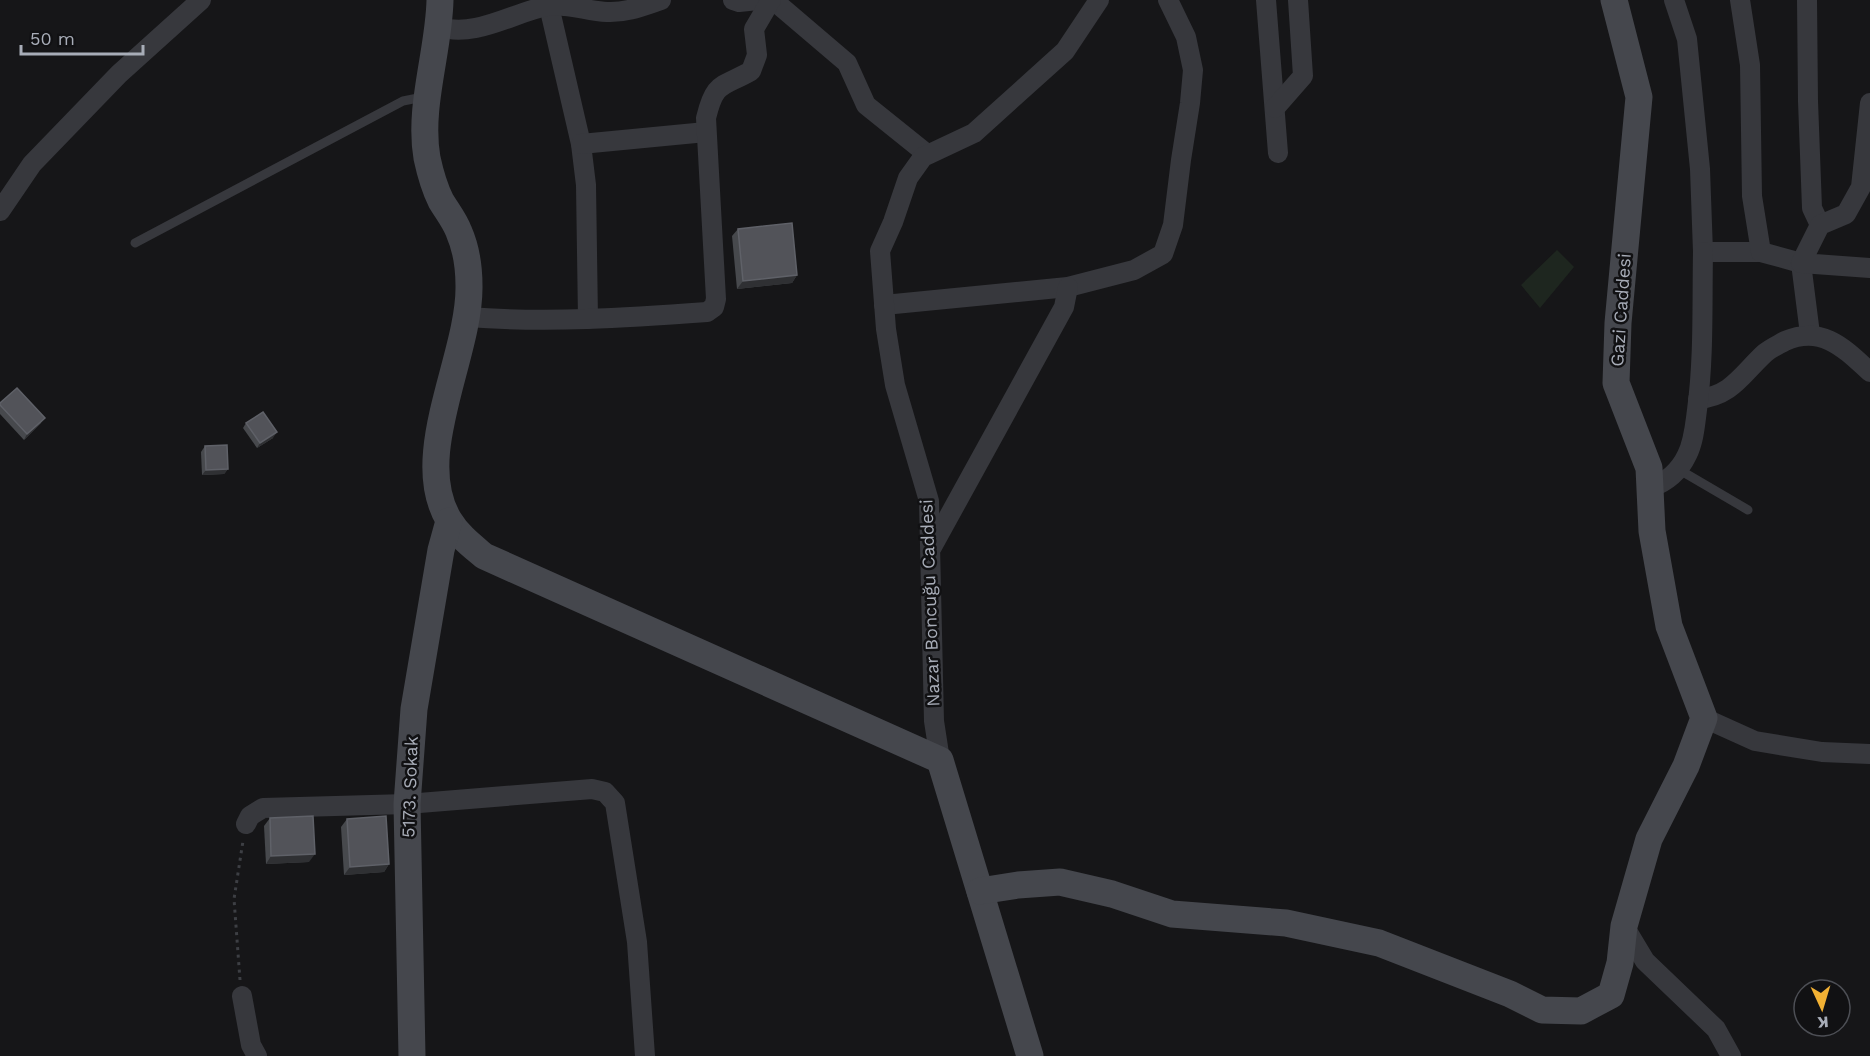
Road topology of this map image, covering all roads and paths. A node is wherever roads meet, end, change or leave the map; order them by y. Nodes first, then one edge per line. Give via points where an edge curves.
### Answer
1 (201, 0) edge
2 (440, 0) edge
3 (661, 0) edge
4 (733, 0) edge
5 (758, 0) edge
6 (772, 0) edge
7 (1099, 0) edge
8 (1168, 0) edge
9 (1266, 0) edge
10 (1298, 0) edge
11 (1614, 0) edge
12 (1674, 0) edge
13 (1740, 0) edge
14 (1807, 0) edge
15 (549, 6) junction
16 (439, 27) junction
17 (428, 97) junction
18 (1870, 103) edge
19 (1275, 108) junction
20 (706, 132) junction
21 (581, 144) junction
22 (1278, 153) dead end
23 (927, 154) junction
24 (0, 211) edge
25 (1820, 225) junction
26 (135, 243) dead end
27 (1703, 252) junction
28 (1761, 252) junction
29 (1801, 263) junction
30 (1870, 268) edge
31 (1068, 287) junction
32 (884, 305) junction
33 (467, 316) junction
34 (588, 319) junction
35 (1810, 334) junction
36 (1870, 372) edge
37 (1698, 399) junction
38 (1678, 469) junction
39 (1650, 488) junction
40 (1748, 510) dead end
41 (449, 520) junction
42 (930, 549) junction
43 (1704, 718) junction
44 (1870, 754) edge
45 (940, 760) junction
46 (406, 804) junction
47 (246, 824) joint
48 (980, 891) junction
49 (1624, 926) junction
50 (242, 996) joint
51 (257, 1056) edge
52 (411, 1056) edge
53 (645, 1056) edge
54 (1030, 1056) edge
55 (1731, 1056) edge

1 - 24 street via 119,74 32,164
2 - 16 street
3 - 15 street via 621,11
4 - 5 street
6 - 20 street via 754,29 757,55 751,71 718,87 711,99
6 - 23 street via 847,63 866,105
7 - 23 street via 1065,51 974,133
8 - 31 street via 1186,37 1193,70 1173,225 1162,254 1134,270
9 - 19 street
10 - 19 street via 1304,76
11 - 39 street, Gazi Caddesi via 1639,97 1616,383 1649,468
12 - 27 street via 1687,39 1700,169
13 - 28 street via 1750,65 1752,196
14 - 25 street via 1812,208
15 - 16 street via 466,30
15 - 21 street
16 - 17 street
17 - 26 lane via 403,101
17 - 33 street via 427,157 431,176 459,232 466,256
18 - 25 street via 1861,187 1846,214
19 - 22 street
20 - 21 street
20 - 34 street via 714,307 707,312
21 - 34 street via 586,185
23 - 32 street, Nazar Boncuğu Caddesi via 908,178 880,251
25 - 29 street
27 - 28 street
27 - 37 street
28 - 29 street
29 - 30 street
29 - 35 street
31 - 32 street
31 - 42 street via 1064,307
32 - 42 street, Nazar Boncuğu Caddesi via 895,385 929,501
33 - 34 street via 507,320
33 - 41 street via 437,452 435,475
35 - 36 street via 1824,337 1847,351
35 - 37 street via 1766,352 1723,393
37 - 38 street via 1692,444
38 - 39 street via 1663,483
38 - 40 lane
39 - 43 street, Gazi Caddesi via 1652,531 1669,626
41 - 45 street via 484,555
41 - 46 street, 5173. Sokak via 414,709
42 - 45 street, Nazar Boncuğu Caddesi via 934,721
43 - 44 street via 1755,741 1822,752
43 - 49 street via 1686,766 1649,839
45 - 48 street, Nazar Boncuğu Caddesi
46 - 47 street via 263,808 250,816
46 - 52 street, 5173. Sokak
46 - 53 street via 592,789 605,792 615,803 637,942
47 - 50 path via 234,898
48 - 49 street via 1060,882 1172,914 1298,925 1378,942 1542,1010 1581,1011 1611,995
48 - 54 street, Nazar Boncuğu Caddesi
49 - 55 street via 1645,960 1716,1029
50 - 51 street via 250,1045

